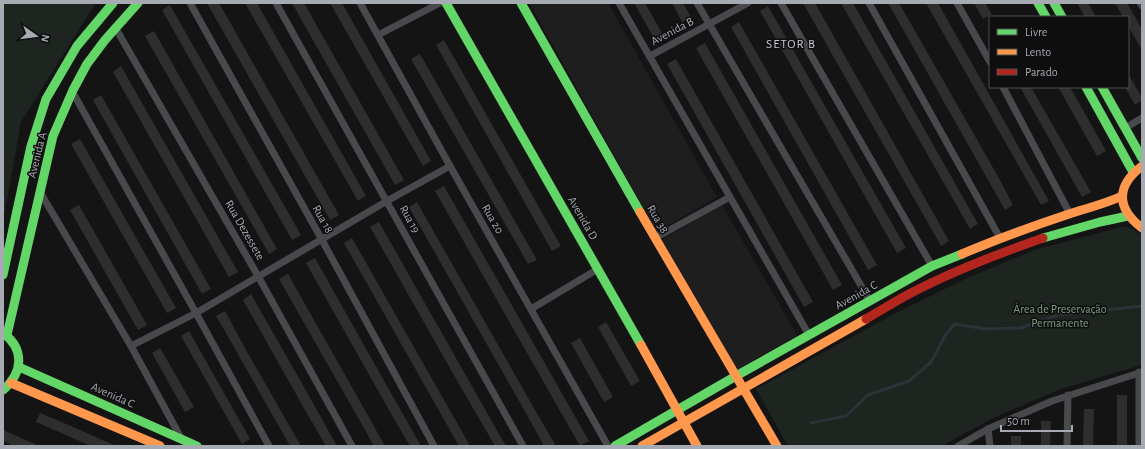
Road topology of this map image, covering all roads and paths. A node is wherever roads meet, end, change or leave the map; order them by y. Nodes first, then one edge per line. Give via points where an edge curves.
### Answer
1 (138, 3) edge
2 (190, 3) edge
3 (276, 3) edge
4 (360, 3) edge
5 (440, 3) edge
6 (446, 3) edge
7 (521, 3) edge
8 (619, 3) edge
9 (697, 3) edge
10 (748, 3) edge
11 (781, 3) edge
12 (870, 3) edge
13 (957, 3) edge
14 (1038, 3) edge
15 (1054, 3) edge
16 (1140, 3) edge
17 (111, 4) edge
18 (1142, 6) edge
19 (1044, 16) edge
20 (1061, 16) edge
21 (709, 24) junction
22 (115, 27) junction
23 (378, 35) junction
24 (987, 50) edge
25 (650, 56) junction
26 (1004, 88) edge
27 (1087, 88) edge
28 (1103, 88) edge
29 (72, 91) junction
30 (1142, 118) edge
31 (1124, 128) junction
32 (1142, 158) edge
33 (450, 166) junction
34 (1142, 166) edge
35 (1133, 172) junction
36 (40, 192) junction
37 (1122, 196) junction
38 (730, 197) junction
39 (387, 201) junction
40 (1070, 214) junction
41 (1128, 216) junction
42 (1142, 228) edge
43 (655, 238) junction
44 (1000, 238) junction
45 (322, 240) junction
46 (932, 266) junction
47 (598, 269) junction
48 (3, 275) edge
49 (258, 276) junction
50 (870, 301) junction
51 (531, 308) junction
52 (196, 313) junction
53 (5, 334) edge
54 (808, 335) junction
55 (131, 346) junction
56 (19, 367) junction
57 (1141, 372) edge
58 (736, 376) junction
59 (12, 383) junction
60 (743, 388) junction
61 (3, 390) edge
62 (1068, 395) junction
63 (678, 410) junction
64 (684, 422) junction
65 (988, 429) junction
66 (180, 438) junction
67 (160, 446) edge
68 (197, 446) edge
69 (269, 446) edge
70 (352, 446) edge
71 (434, 446) edge
72 (523, 446) edge
73 (608, 446) edge
74 (615, 446) edge
75 (642, 446) edge
76 (698, 446) edge
77 (777, 446) edge
78 (958, 446) edge
79 (990, 446) edge
80 (1067, 446) edge
81 (1139, 446) edge

1 - 22 street, Avenida A
2 - 45 street, Rua 18
3 - 39 street, Rua 19
4 - 23 street, Rua 20
5 - 23 street
6 - 47 street, Avenida D
7 - 43 street, Rua 38
8 - 25 street
9 - 21 street
10 - 21 street, Avenida B
11 - 46 street
12 - 44 street
13 - 24 street
14 - 19 street
15 - 20 street
16 - 18 street
17 - 48 street, Avenida A via 76,46 46,99 31,146
21 - 25 street, Avenida B
21 - 50 street
22 - 29 street, Avenida A via 88,63
22 - 49 street, Rua Dezessete
23 - 33 street, Rua 20
25 - 38 street
26 - 40 street
27 - 35 street
28 - 31 street
29 - 36 street, Avenida A via 54,136
29 - 52 street
30 - 31 street
31 - 32 street
33 - 39 street
33 - 51 street, Rua 20
34 - 35 street
35 - 37 street via 1125,182
36 - 53 street, Avenida A
36 - 55 street
37 - 40 street, Avenida C
37 - 41 street
38 - 43 street
38 - 54 street
39 - 45 street
39 - 72 street, Rua 19
40 - 44 street, Avenida C
41 - 42 street
41 - 60 street via 1063,232 951,274 909,294
43 - 58 street, Rua 38
44 - 46 street, Avenida C
45 - 49 street
45 - 71 street, Rua 18
46 - 50 street, Avenida C
47 - 51 street
47 - 63 street, Avenida D
49 - 52 street
49 - 70 street, Rua Dezessete
50 - 54 street, Avenida C
51 - 73 street, Rua 20
52 - 55 street
52 - 69 street
53 - 56 street via 15,344 19,355
54 - 58 street, Avenida C
55 - 66 street
56 - 59 street
56 - 66 street, Avenida C
57 - 62 street
57 - 81 street
58 - 60 street, Rua 38
58 - 63 street, Avenida C
59 - 61 street
59 - 67 street
60 - 64 street
60 - 77 street, Rua 38
62 - 65 street
62 - 80 street
63 - 64 street, Avenida D
63 - 74 street, Avenida C
64 - 75 street
64 - 76 street, Avenida D
65 - 78 street
65 - 79 street
66 - 68 street, Avenida C

